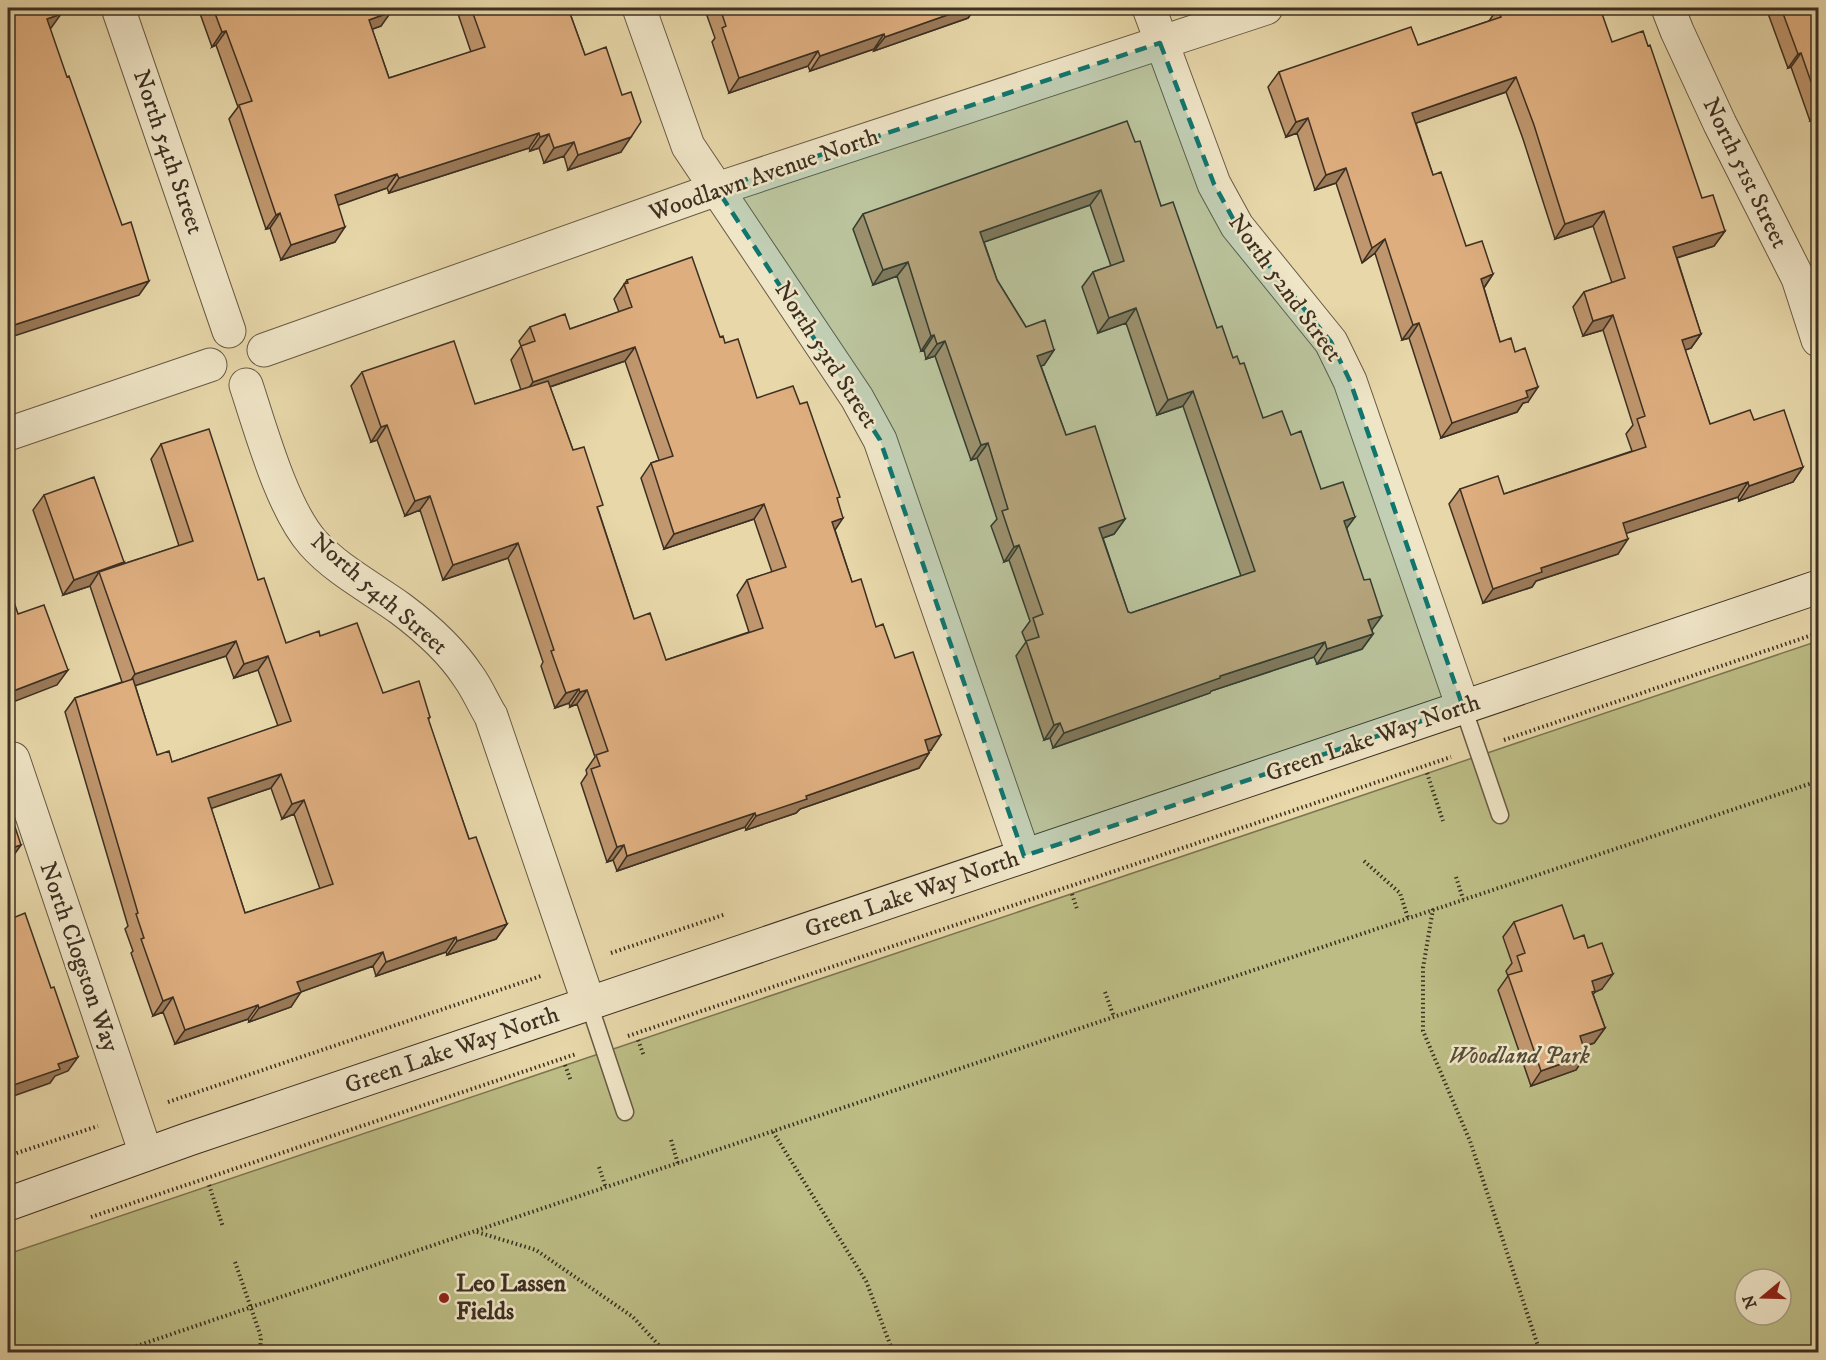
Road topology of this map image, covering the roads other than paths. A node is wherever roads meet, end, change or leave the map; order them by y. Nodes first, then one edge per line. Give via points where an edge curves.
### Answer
1 (118, 8) edge
2 (639, 8) edge
3 (1149, 8) edge
4 (1266, 8) edge
5 (1668, 8) edge
6 (1160, 43) junction
7 (717, 189) junction
8 (229, 332) junction
9 (1818, 340) edge
10 (264, 350) junction
11 (210, 365) junction
12 (246, 385) junction
13 (8, 434) edge
14 (1818, 587) edge
15 (1464, 707) junction
16 (13, 759) dead end
17 (1500, 815) dead end
18 (1024, 856) junction
19 (589, 1004) junction
20 (625, 1112) dead end
21 (146, 1154) junction
22 (8, 1204) edge

1 - 8 street, North 54th Street
2 - 7 street, North 53rd Street via 688,146
3 - 6 street, North 52nd Street
4 - 6 street, Woodlawn Avenue North
5 - 9 street, North 51st Street via 1720,124 1798,278
6 - 7 street, Woodlawn Avenue North
6 - 15 street, North 52nd Street via 1214,184 1237,226 1331,342 1350,381
7 - 10 street, Woodlawn Avenue North
7 - 18 street, North 53rd Street via 857,398 880,440
8 - 10 street via 252,334
8 - 11 street via 213,344
10 - 12 street via 263,369 258,378
11 - 12 street via 222,383 231,387
11 - 13 street
12 - 19 street, North 54th Street via 292,510 313,543 435,638 468,676 491,716
14 - 15 street, Green Lake Way North
15 - 17 lane
15 - 18 street, Green Lake Way North
16 - 21 street, North Clogston Way
18 - 19 street, Green Lake Way North
19 - 20 lane
19 - 21 street, Green Lake Way North
21 - 22 street, Green Lake Way North

